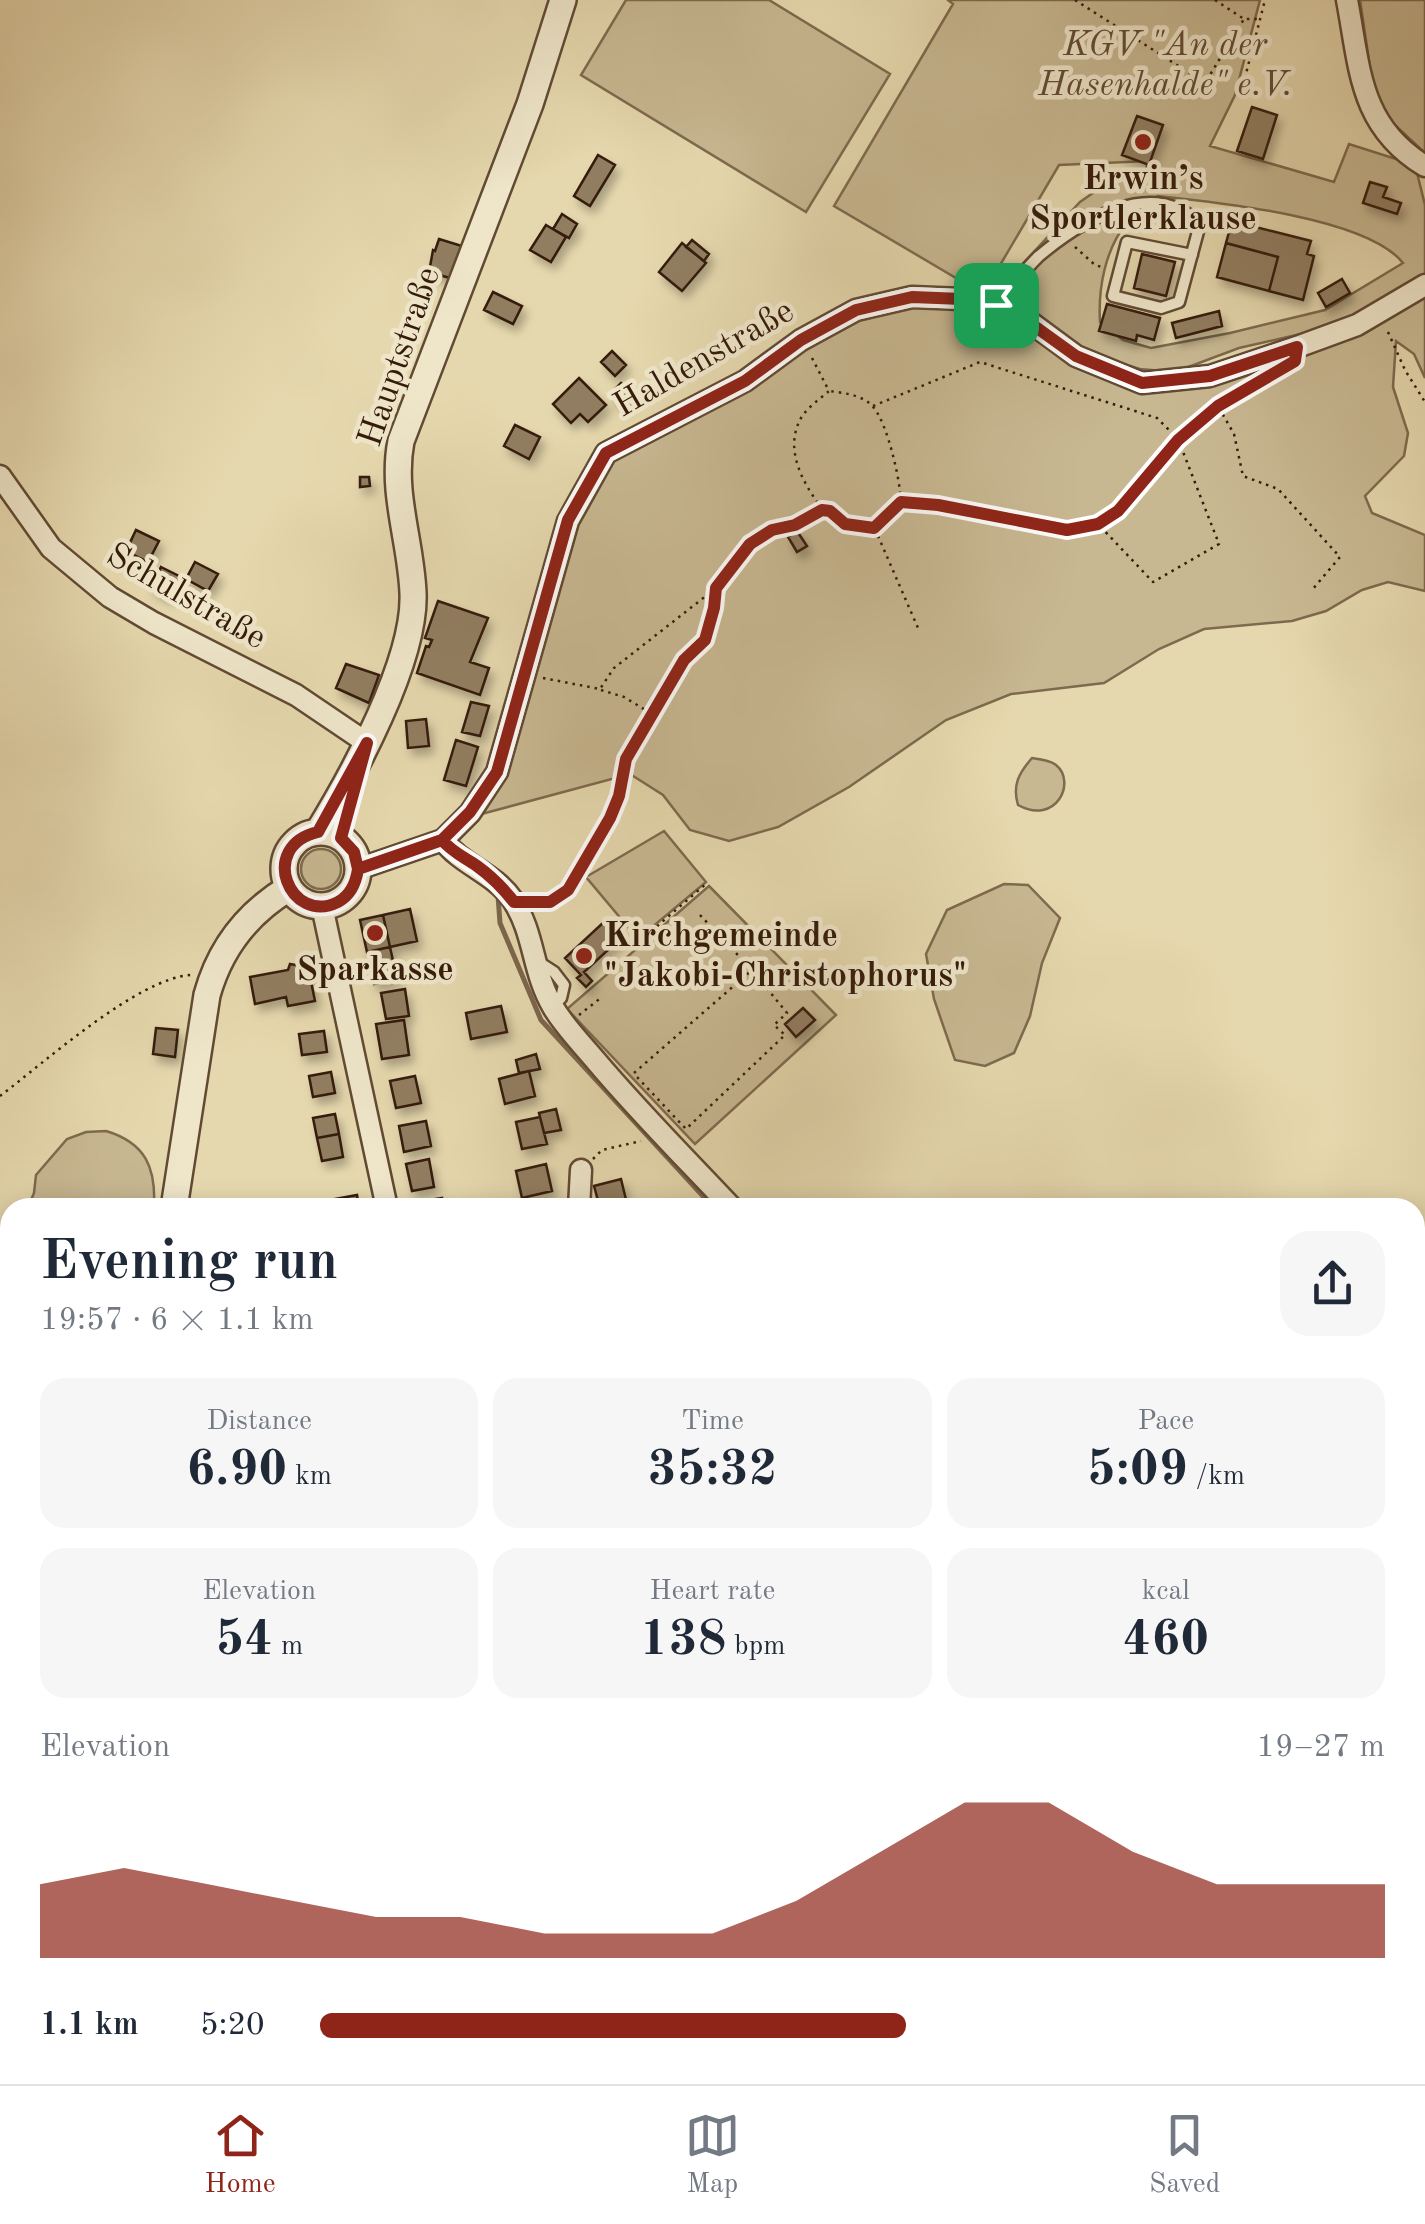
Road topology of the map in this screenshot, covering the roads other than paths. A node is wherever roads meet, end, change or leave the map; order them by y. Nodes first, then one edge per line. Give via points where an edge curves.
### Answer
1 (563, 0) edge
2 (1347, 0) edge
3 (1425, 166) edge
4 (1192, 255) junction
5 (1425, 285) edge
6 (996, 305) junction
7 (0, 476) edge
8 (367, 743) junction
9 (329, 835) junction
10 (442, 840) junction
11 (358, 869) junction
12 (289, 888) junction
13 (322, 906) junction
14 (581, 1170) road end
15 (176, 1198) edge
16 (386, 1198) edge
17 (580, 1198) edge
18 (724, 1198) edge

1 - 8 street, Hauptstraße via 401,441 396,466 413,611
2 - 3 street via 1375,119
4 - 4 lane via 1179,302 1161,308 1113,296 1128,242
4 - 6 lane via 1200,224 1189,212 1153,202 1124,204 1038,258
5 - 6 street, Haldenstraße via 1356,326 1297,347 1210,376 1142,383 1076,356
6 - 10 street, Haldenstraße via 912,297 856,310 745,381 606,453 568,520 497,772
7 - 8 street, Schulstraße via 51,548 110,597 296,696
8 - 9 street, Hauptstraße
9 - 11 street via 354,852
9 - 12 street via 300,839 290,850 284,867
10 - 11 street, Haldenstraße
10 - 18 street via 503,888 530,934 552,1006 626,1080
11 - 13 street via 347,896
12 - 13 street
12 - 15 street via 242,926 212,977
13 - 16 street
14 - 17 street

